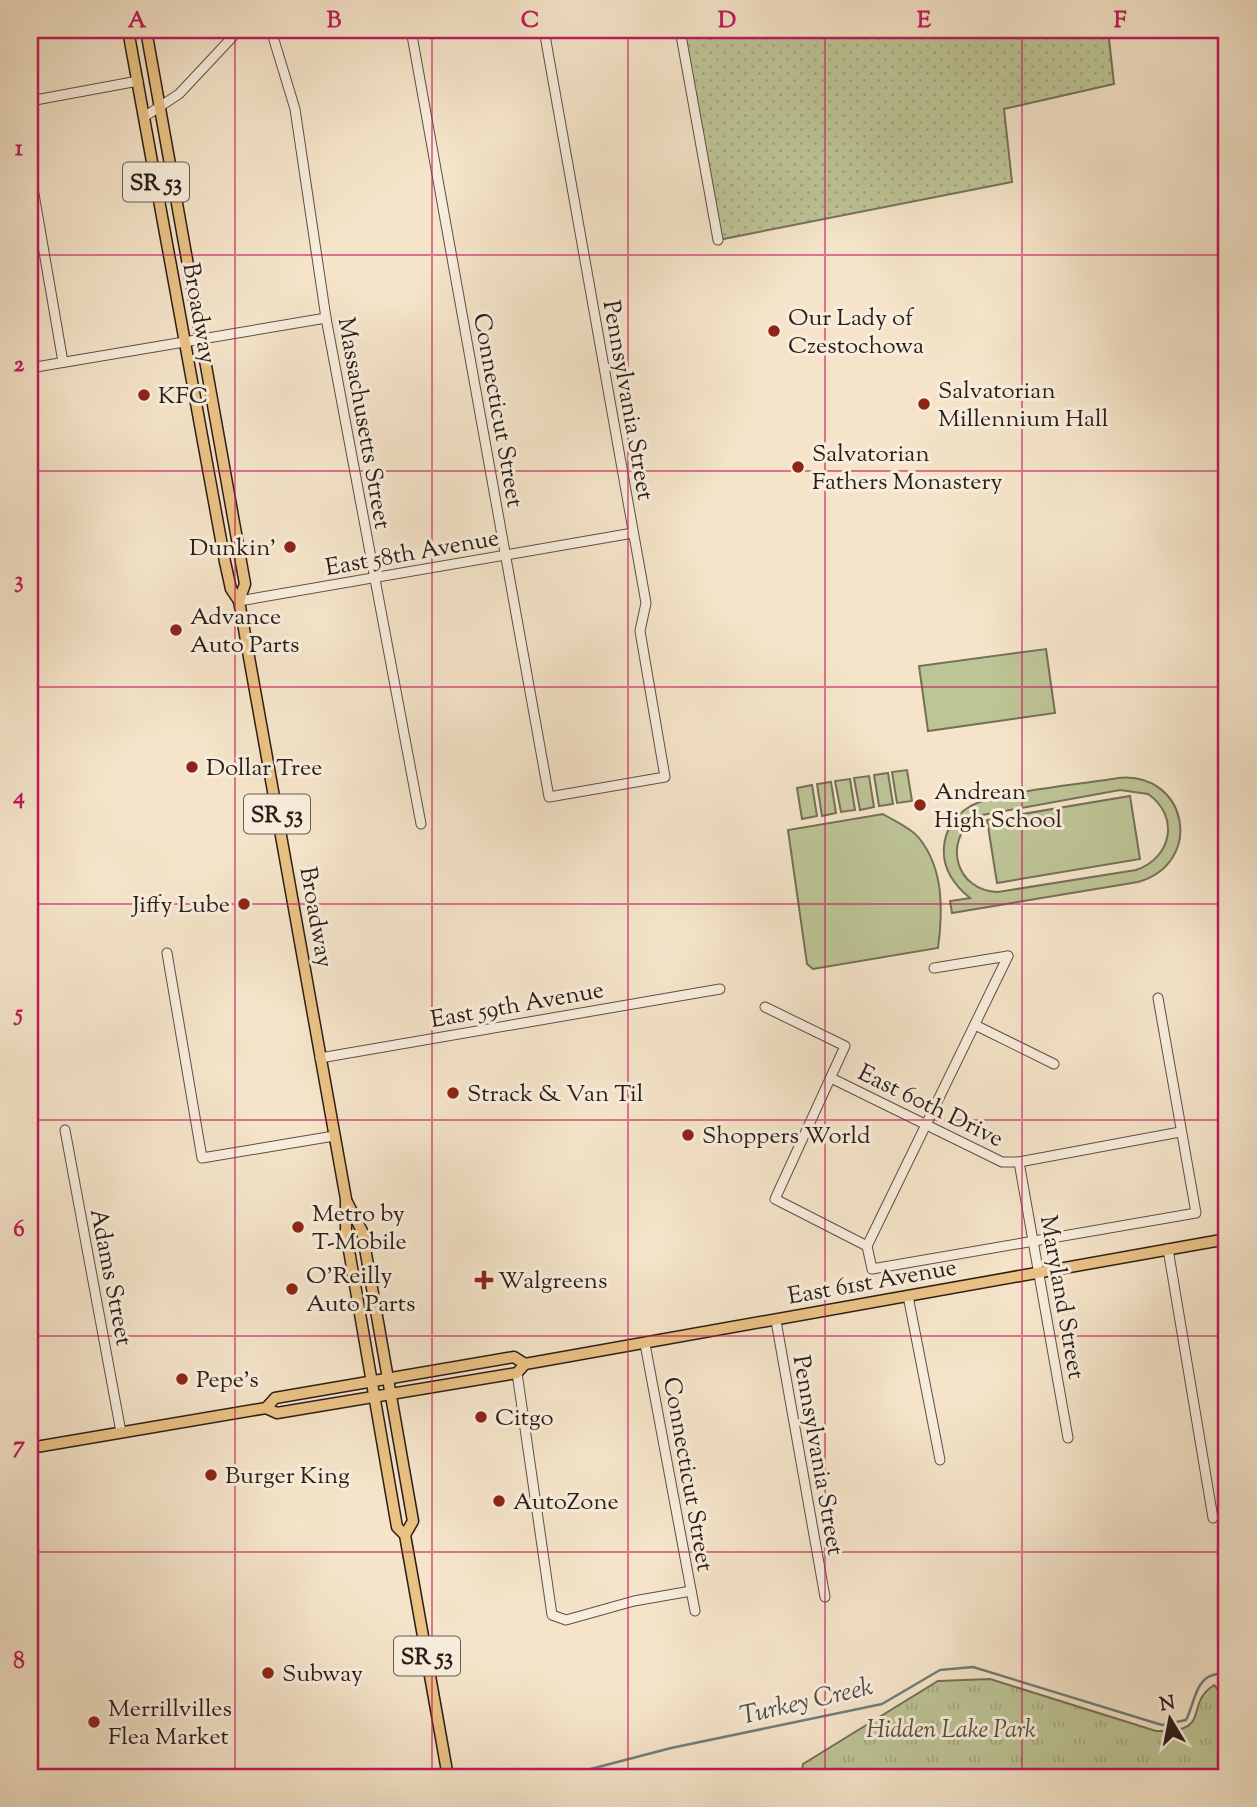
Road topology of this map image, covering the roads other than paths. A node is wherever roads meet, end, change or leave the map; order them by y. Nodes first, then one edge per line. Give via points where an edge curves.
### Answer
1 (128, 30) edge
2 (146, 30) edge
3 (239, 30) edge
4 (271, 30) edge
5 (411, 30) edge
6 (544, 30) edge
7 (680, 30) edge
8 (138, 81) junction
9 (30, 101) edge
10 (158, 108) junction
11 (144, 117) junction
12 (30, 172) edge
13 (718, 240) dead end
14 (326, 318) junction
15 (200, 339) junction
16 (184, 342) junction
17 (63, 362) junction
18 (30, 368) edge
19 (632, 533) junction
20 (506, 556) junction
21 (374, 578) junction
22 (239, 601) junction
23 (665, 777) joint
24 (421, 824) dead end
25 (167, 953) dead end
26 (934, 968) dead end
27 (720, 989) dead end
28 (1158, 998) dead end
29 (765, 1007) dead end
30 (975, 1025) junction
31 (320, 1058) junction
32 (1054, 1064) dead end
33 (831, 1078) junction
34 (926, 1122) junction
35 (65, 1130) dead end
36 (1180, 1132) junction
37 (334, 1136) junction
38 (1019, 1162) junction
39 (346, 1199) junction
40 (1227, 1239) edge
41 (1035, 1242) junction
42 (867, 1246) junction
43 (1168, 1249) junction
44 (1041, 1272) junction
45 (908, 1296) junction
46 (776, 1321) junction
47 (645, 1345) junction
48 (521, 1369) junction
49 (387, 1379) junction
50 (371, 1382) junction
51 (390, 1394) junction
52 (373, 1397) junction
53 (266, 1408) junction
54 (121, 1432) junction
55 (1068, 1438) dead end
56 (30, 1448) edge
57 (940, 1460) dead end
58 (1213, 1518) dead end
59 (405, 1535) junction
60 (691, 1591) junction
61 (825, 1597) dead end
62 (695, 1611) dead end
63 (448, 1777) edge

1 - 8 main road, Broadway / SR 53
2 - 10 main road, Broadway / SR 53
3 - 10 street via 180,94
4 - 14 street, Massachusetts Street via 295,109
5 - 20 street, Connecticut Street
6 - 19 street, Pennsylvania Street
7 - 13 street
8 - 9 street
8 - 11 main road, Broadway / SR 53
10 - 11 street
10 - 15 main road, Broadway / SR 53
11 - 16 main road, Broadway / SR 53
12 - 17 street
14 - 15 street
14 - 21 street, Massachusetts Street
15 - 16 street
15 - 22 main road, Broadway / SR 53 via 245,584
16 - 17 street
16 - 22 main road, Broadway / SR 53 via 231,589
17 - 18 street
19 - 20 street, East 58th Avenue
19 - 23 street, Pennsylvania Street via 646,603 640,631
20 - 21 street, East 58th Avenue
20 - 23 street, Connecticut Street via 549,797
21 - 22 street, East 58th Avenue
21 - 24 street, Massachusetts Street
22 - 31 main road, Broadway / SR 53
25 - 37 street via 202,1158
26 - 30 street via 1008,956
27 - 31 street, East 59th Avenue
28 - 36 street
29 - 33 street via 845,1046
30 - 32 street
30 - 34 street
31 - 37 main road, Broadway / SR 53
33 - 34 street, East 60th Drive
33 - 42 street via 775,1199
34 - 38 street, East 60th Drive via 1002,1162
34 - 42 street
35 - 54 street, Adams Street
36 - 38 street, East 60th Drive
36 - 41 street via 1196,1213
37 - 39 main road, Broadway / SR 53
38 - 41 street, Maryland Street
39 - 49 main road, Broadway / SR 53 via 362,1231
39 - 50 main road, Broadway / SR 53 via 346,1233
40 - 43 main road, East 61st Avenue
41 - 42 street via 872,1269
41 - 44 street, Maryland Street
43 - 44 main road, East 61st Avenue
43 - 58 street
44 - 45 main road, East 61st Avenue
44 - 55 street, Maryland Street
45 - 46 main road, East 61st Avenue
45 - 57 street
46 - 47 main road, East 61st Avenue
46 - 61 street, Pennsylvania Street
47 - 48 main road, East 61st Avenue
47 - 60 street, Connecticut Street
48 - 49 main road, East 61st Avenue via 514,1357
48 - 51 main road, East 61st Avenue
48 - 60 street via 552,1615 566,1620
49 - 50 main road, East 61st Avenue
49 - 51 main road, Broadway / SR 53
50 - 52 main road, Broadway / SR 53
50 - 53 main road, East 61st Avenue via 275,1398
51 - 52 main road, East 61st Avenue
51 - 59 main road, Broadway / SR 53 via 413,1521
52 - 53 main road, East 61st Avenue via 276,1413
52 - 59 main road, Broadway / SR 53 via 397,1527
53 - 54 main road
54 - 56 main road
59 - 63 main road, Broadway / SR 53
60 - 62 street, Connecticut Street

